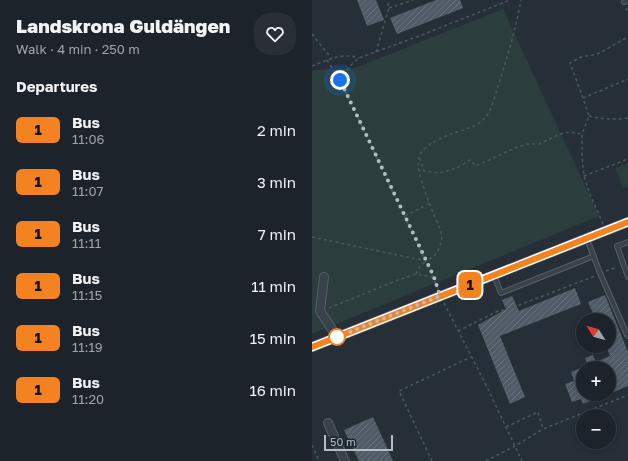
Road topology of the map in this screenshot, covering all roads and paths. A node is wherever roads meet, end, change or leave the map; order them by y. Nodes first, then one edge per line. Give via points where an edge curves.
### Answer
1 (387, 0) edge
2 (413, 0) edge
3 (510, 0) edge
4 (521, 0) edge
5 (390, 8) junction
6 (312, 34) edge
7 (628, 38) edge
8 (376, 52) junction
9 (359, 58) junction
10 (332, 59) junction
11 (327, 60) junction
12 (312, 66) edge
13 (628, 79) edge
14 (340, 80) junction
15 (583, 98) junction
16 (589, 116) junction
17 (628, 118) edge
18 (582, 134) junction
19 (419, 156) junction
20 (628, 159) edge
21 (584, 176) junction
22 (430, 203) junction
23 (404, 217) junction
24 (628, 222) edge
25 (606, 231) junction
26 (312, 237) edge
27 (587, 238) junction
28 (628, 242) edge
29 (594, 256) junction
30 (426, 261) junction
31 (621, 265) dead end
32 (600, 273) junction
33 (416, 274) junction
34 (494, 275) junction
35 (628, 276) edge
36 (324, 277) dead end
37 (434, 277) junction
38 (440, 296) junction
39 (320, 311) junction
40 (458, 331) junction
41 (628, 336) edge
42 (337, 337) junction
43 (312, 347) edge
44 (471, 356) junction
45 (628, 394) edge
46 (328, 423) dead end
47 (506, 427) junction
48 (543, 429) junction
49 (312, 445) edge
50 (515, 446) junction
51 (319, 461) edge
52 (345, 461) edge
53 (432, 461) edge
54 (486, 461) edge
55 (522, 461) edge

1 - 5 path
2 - 5 path
3 - 8 path
4 - 19 path via 503,72 486,116 478,124 433,142
5 - 8 path
6 - 10 path
7 - 15 path via 600,53 581,57 570,63
8 - 9 path
9 - 10 path via 341,56
9 - 14 path
10 - 11 path
11 - 12 path
11 - 14 path
13 - 15 path
14 - 23 path
15 - 16 path
16 - 17 path via 603,119
16 - 18 path
18 - 19 path via 560,134 539,144 515,148 476,166 470,160 457,168 439,173 424,171
18 - 21 path
19 - 22 path via 418,167
20 - 21 path
21 - 25 path
22 - 23 path
22 - 30 path via 442,235 438,252
23 - 30 path
24 - 25 street
25 - 27 street
26 - 30 path
27 - 29 lane
27 - 34 street
28 - 35 lane via 617,246
29 - 32 lane
29 - 34 lane via 501,293
30 - 33 path
30 - 37 path
31 - 32 path
32 - 40 path via 498,311
32 - 41 lane
33 - 37 path
33 - 39 path
34 - 38 street
36 - 39 street
37 - 38 path
38 - 40 path
38 - 42 street
39 - 42 street
40 - 44 path
42 - 43 street
44 - 47 path
44 - 53 path via 399,391
45 - 48 path
46 - 52 street
47 - 48 path via 538,412
47 - 50 path
48 - 50 path
49 - 51 path
50 - 54 path
50 - 55 path

